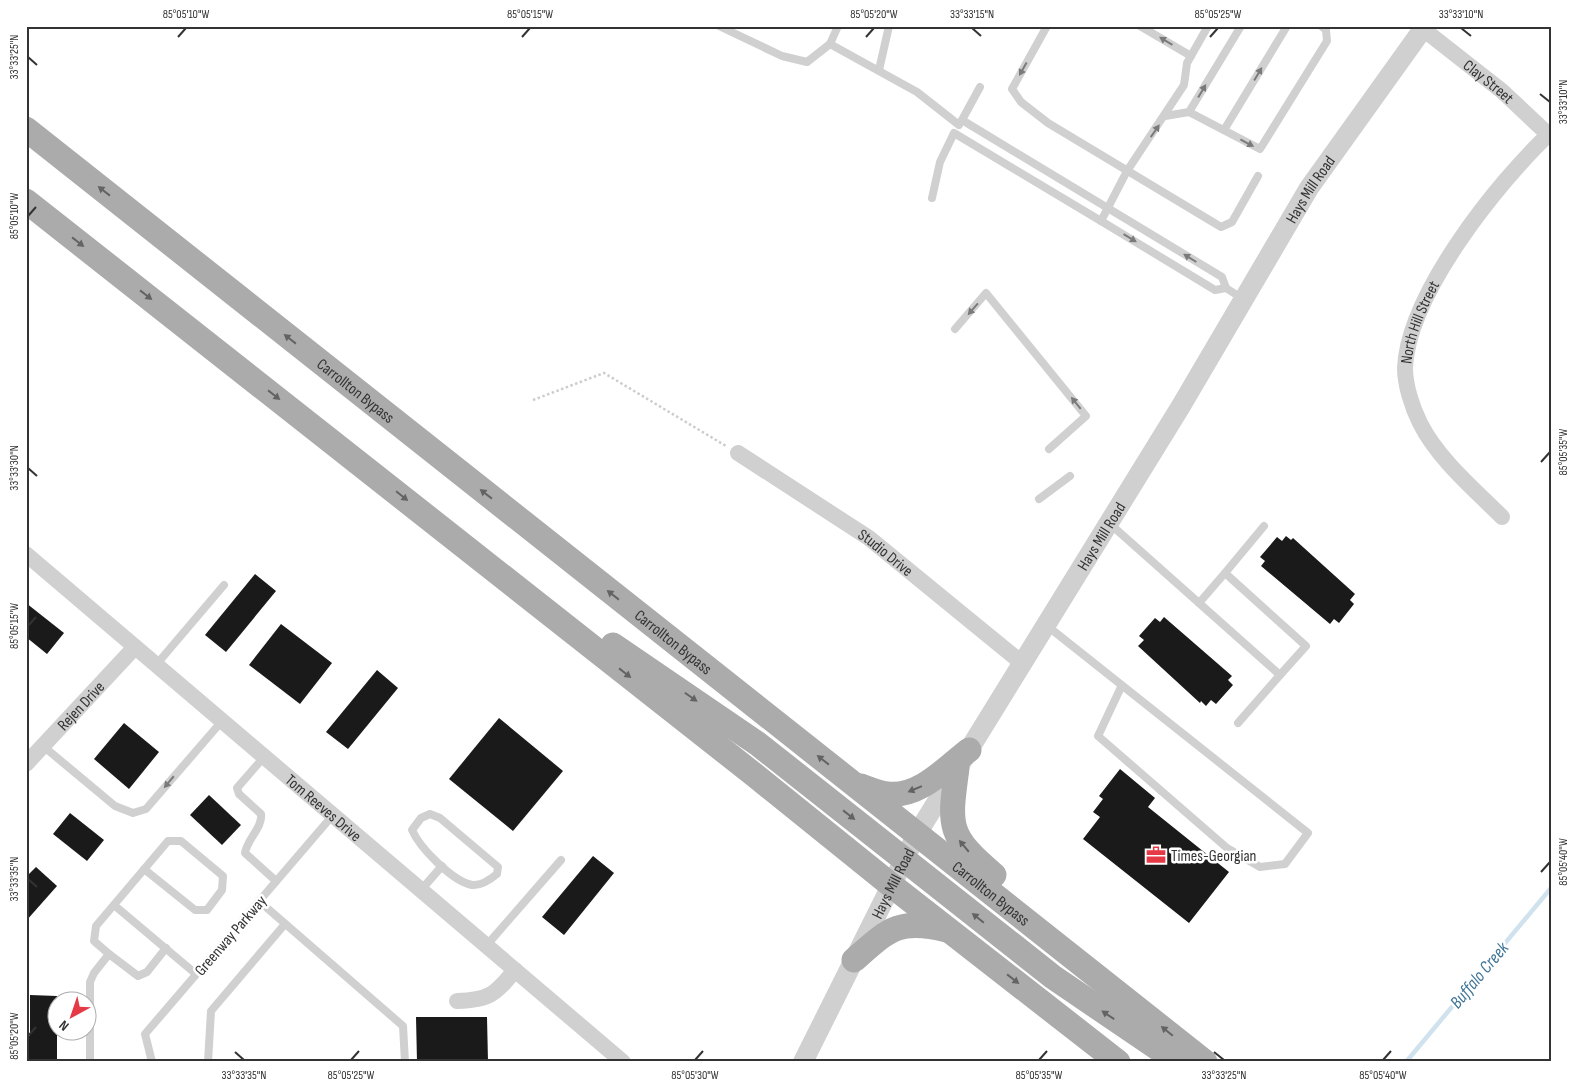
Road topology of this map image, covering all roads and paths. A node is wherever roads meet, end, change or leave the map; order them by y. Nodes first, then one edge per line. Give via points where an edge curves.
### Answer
1 (719, 26) edge
2 (838, 26) edge
3 (889, 26) edge
4 (1047, 26) edge
5 (1140, 26) edge
6 (1208, 26) edge
7 (1241, 26) edge
8 (1287, 26) edge
9 (1321, 26) edge
10 (1422, 27) edge
11 (830, 44) junction
12 (1191, 56) junction
13 (879, 70) junction
14 (980, 87) dead end
15 (1189, 112) junction
16 (1165, 116) junction
17 (960, 122) junction
18 (26, 130) edge
19 (1224, 130) junction
20 (954, 133) junction
21 (1550, 134) edge
22 (1127, 171) junction
23 (1258, 176) dead end
24 (932, 198) dead end
25 (26, 201) edge
26 (1108, 208) junction
27 (1101, 221) junction
28 (1226, 288) junction
29 (1244, 299) junction
30 (955, 329) dead end
31 (533, 400) dead end
32 (1049, 449) dead end
33 (738, 453) joint
34 (1070, 476) dead end
35 (1039, 499) dead end
36 (1502, 517) dead end
37 (1109, 523) junction
38 (1264, 526) dead end
39 (26, 554) edge
40 (1225, 573) junction
41 (502, 576) junction
42 (224, 585) dead end
43 (1199, 603) junction
44 (1046, 625) junction
45 (135, 647) junction
46 (1022, 663) junction
47 (156, 665) junction
48 (1280, 674) junction
49 (1122, 685) junction
50 (222, 721) junction
51 (1238, 724) dead end
52 (32, 754) edge
53 (264, 757) junction
54 (963, 759) junction
55 (854, 784) junction
56 (332, 815) junction
57 (917, 834) junction
58 (904, 858) junction
59 (561, 860) dead end
60 (442, 866) junction
61 (144, 869) junction
62 (276, 882) junction
63 (891, 885) junction
64 (421, 890) junction
65 (259, 901) junction
66 (114, 905) junction
67 (285, 924) junction
68 (950, 931) junction
69 (486, 946) junction
70 (166, 948) junction
71 (109, 954) junction
72 (854, 960) junction
73 (515, 970) junction
74 (196, 974) junction
75 (1113, 988) junction
76 (457, 1001) dead end
77 (90, 1062) edge
78 (152, 1062) edge
79 (208, 1062) edge
80 (405, 1062) edge
81 (622, 1062) edge
82 (803, 1062) edge
83 (1118, 1062) edge
84 (1178, 1062) edge
85 (1205, 1062) edge

1 - 11 lane via 782,56 807,62
2 - 11 lane
3 - 13 lane
4 -> 22 lane via 1012,89 1021,102 1048,123
12 -> 5 lane
6 - 12 lane
15 -> 7 lane
19 -> 8 lane
19 -> 9 lane via 1260,149 1327,42 1326,30
10 - 21 street, Clay Street
10 - 29 street, Hays Mill Road via 1309,188
11 - 13 lane
12 - 16 lane via 1184,85
13 - 17 lane
14 - 17 lane
15 - 16 lane
15 - 19 lane
22 -> 16 lane
17 - 20 lane
17 - 26 lane
55 -> 18 main road, Carrollton Bypass
20 - 24 lane via 940,162
20 - 27 lane
21 - 36 street, North Hill Street via 1482,208 1445,263 1410,335 1405,369 1420,423 1442,454
22 - 23 lane via 1221,227 1232,222
22 - 26 lane
25 -> 41 main road
26 - 27 lane
28 -> 26 lane via 1222,277
27 -> 28 lane via 1215,290
28 - 29 lane
29 - 37 street, Hays Mill Road
32 -> 30 lane via 1086,416 986,293
31 - 33 path via 604,373
33 - 46 street, Studio Drive via 868,538
34 - 35 lane
37 - 43 lane
37 - 44 street, Hays Mill Road
38 - 40 lane
39 - 45 street, Tom Reeves Drive
40 - 43 lane
40 - 48 lane via 1306,646
41 -> 58 main road via 608,641 758,744
41 -> 63 main road
42 - 47 lane
43 - 48 lane
44 - 46 street, Hays Mill Road
44 - 49 lane
45 - 47 street, Tom Reeves Drive
45 - 52 street, Rejen Drive
46 - 54 street, Hays Mill Road
47 - 50 street, Tom Reeves Drive
48 - 51 lane
49 - 49 lane via 1308,832 1284,864 1260,867 1227,848 1098,736
50 -> 52 lane via 146,809 133,813 115,806
50 - 53 street, Tom Reeves Drive
53 - 56 street, Tom Reeves Drive
53 - 62 lane via 237,788 262,819 245,853
54 -> 55 main road via 917,789 902,794 887,794
54 - 57 street, Hays Mill Road
75 -> 54 main road via 1060,931 974,858 959,841 952,818
55 - 57 main road, Carrollton Bypass
56 - 62 lane, Greenway Parkway
56 - 64 street, Tom Reeves Drive
57 - 58 street, Hays Mill Road
57 - 75 main road, Carrollton Bypass
58 - 63 street, Hays Mill Road
84 -> 58 main road via 1053,978
59 - 69 lane
60 - 60 lane via 474,886 497,874 498,866 440,818 430,814 421,818 412,830 418,843
60 - 64 lane
61 - 61 lane via 168,841 181,841 223,876 222,890 207,910 195,910
61 - 66 lane
62 - 65 lane, Greenway Parkway
63 - 68 main road
63 - 72 street, Hays Mill Road
64 - 69 street, Tom Reeves Drive
65 - 67 lane
65 - 74 lane, Greenway Parkway
66 - 70 lane
66 - 71 lane via 96,926 94,940
67 - 79 lane via 211,1011
67 - 80 lane via 403,1026
68 - 72 main road via 914,924 901,926 886,933
68 -> 83 main road
69 - 73 street, Tom Reeves Drive
70 - 71 lane via 147,972 138,976
70 - 74 lane
71 - 77 lane via 90,982
72 - 82 street, Hays Mill Road
73 - 76 street via 495,994 485,999
73 - 81 street, Tom Reeves Drive
74 - 78 lane, Greenway Parkway via 145,1034
85 -> 75 main road, Carrollton Bypass

